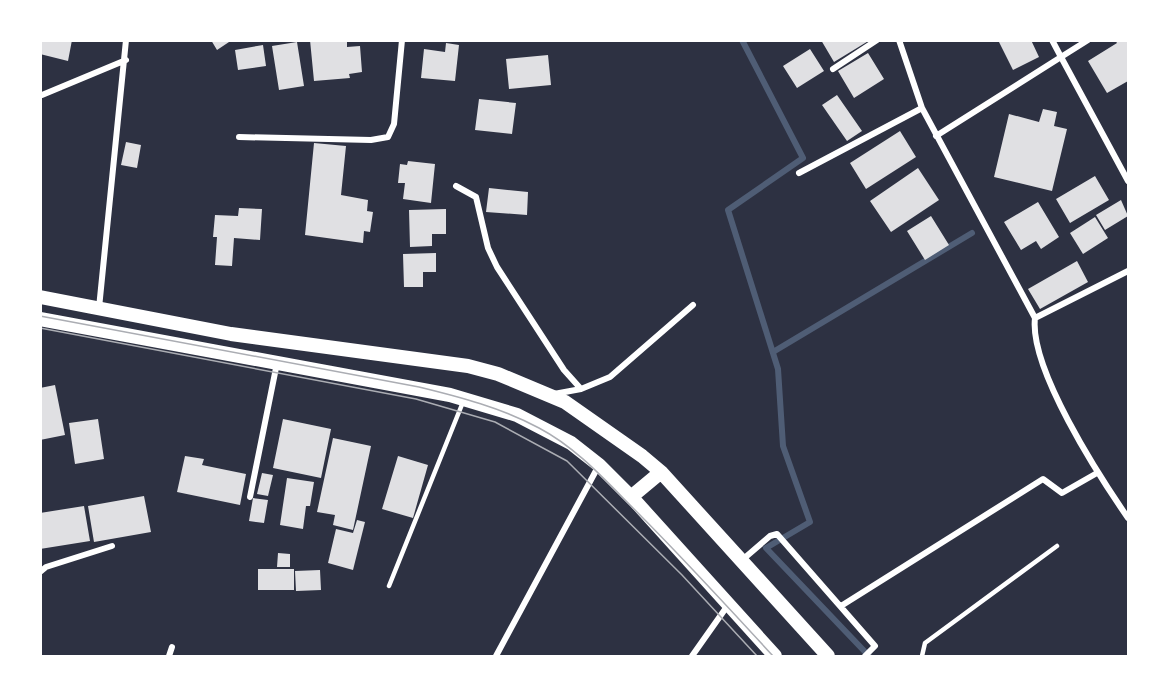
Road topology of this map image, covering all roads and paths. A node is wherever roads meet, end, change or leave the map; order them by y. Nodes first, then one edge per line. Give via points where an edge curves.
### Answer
1 (126, 40) edge
2 (402, 40) edge
3 (877, 40) edge
4 (899, 40) edge
5 (1053, 40) edge
6 (1088, 40) edge
7 (1061, 57) junction
8 (126, 60) junction
9 (833, 69) dead end
10 (42, 95) edge
11 (922, 108) junction
12 (239, 136) dead end
13 (936, 136) junction
14 (799, 173) dead end
15 (1128, 181) edge
16 (456, 186) dead end
17 (1128, 271) edge
18 (40, 297) edge
19 (693, 305) dead end
20 (99, 309) junction
21 (1035, 318) junction
22 (40, 319) edge
23 (277, 363) junction
24 (581, 389) junction
25 (548, 395) junction
26 (465, 398) junction
27 (599, 465) junction
28 (661, 472) junction
29 (1097, 473) junction
30 (631, 496) junction
31 (250, 497) dead end
32 (1128, 518) edge
33 (112, 546) dead end
34 (1057, 546) dead end
35 (740, 562) junction
36 (40, 572) edge
37 (389, 586) dead end
38 (728, 604) junction
39 (841, 606) junction
40 (172, 647) dead end
41 (169, 657) edge
42 (496, 657) edge
43 (692, 657) edge
44 (775, 657) edge
45 (828, 657) edge
46 (865, 657) edge
47 (922, 657) edge

1 - 8 street
2 - 12 street via 394,124 388,137 371,140
3 - 9 street
4 - 11 street
5 - 7 street
6 - 7 street
7 - 13 street
7 - 15 street
8 - 10 street
8 - 20 street
11 - 13 street
11 - 14 street
13 - 21 street
16 - 24 street via 476,197 488,248 497,267 564,370
17 - 21 street
18 - 20 main road
19 - 24 street via 610,377
20 - 25 main road via 231,334 436,359 498,374
21 - 29 street via 1035,345 1042,364
22 - 23 main road
23 - 26 main road
23 - 31 street
24 - 25 street
25 - 28 main road via 582,412
26 - 27 main road via 539,426 571,443
26 - 37 lane
27 - 30 main road
27 - 42 street
28 - 30 main road
28 - 35 main road
29 - 32 street
29 - 39 street via 1062,493 1043,479
30 - 38 main road
33 - 36 street
34 - 47 lane via 925,643
35 - 39 street via 777,534
35 - 45 main road
38 - 43 street
38 - 44 main road
39 - 46 street via 875,646
40 - 41 street

